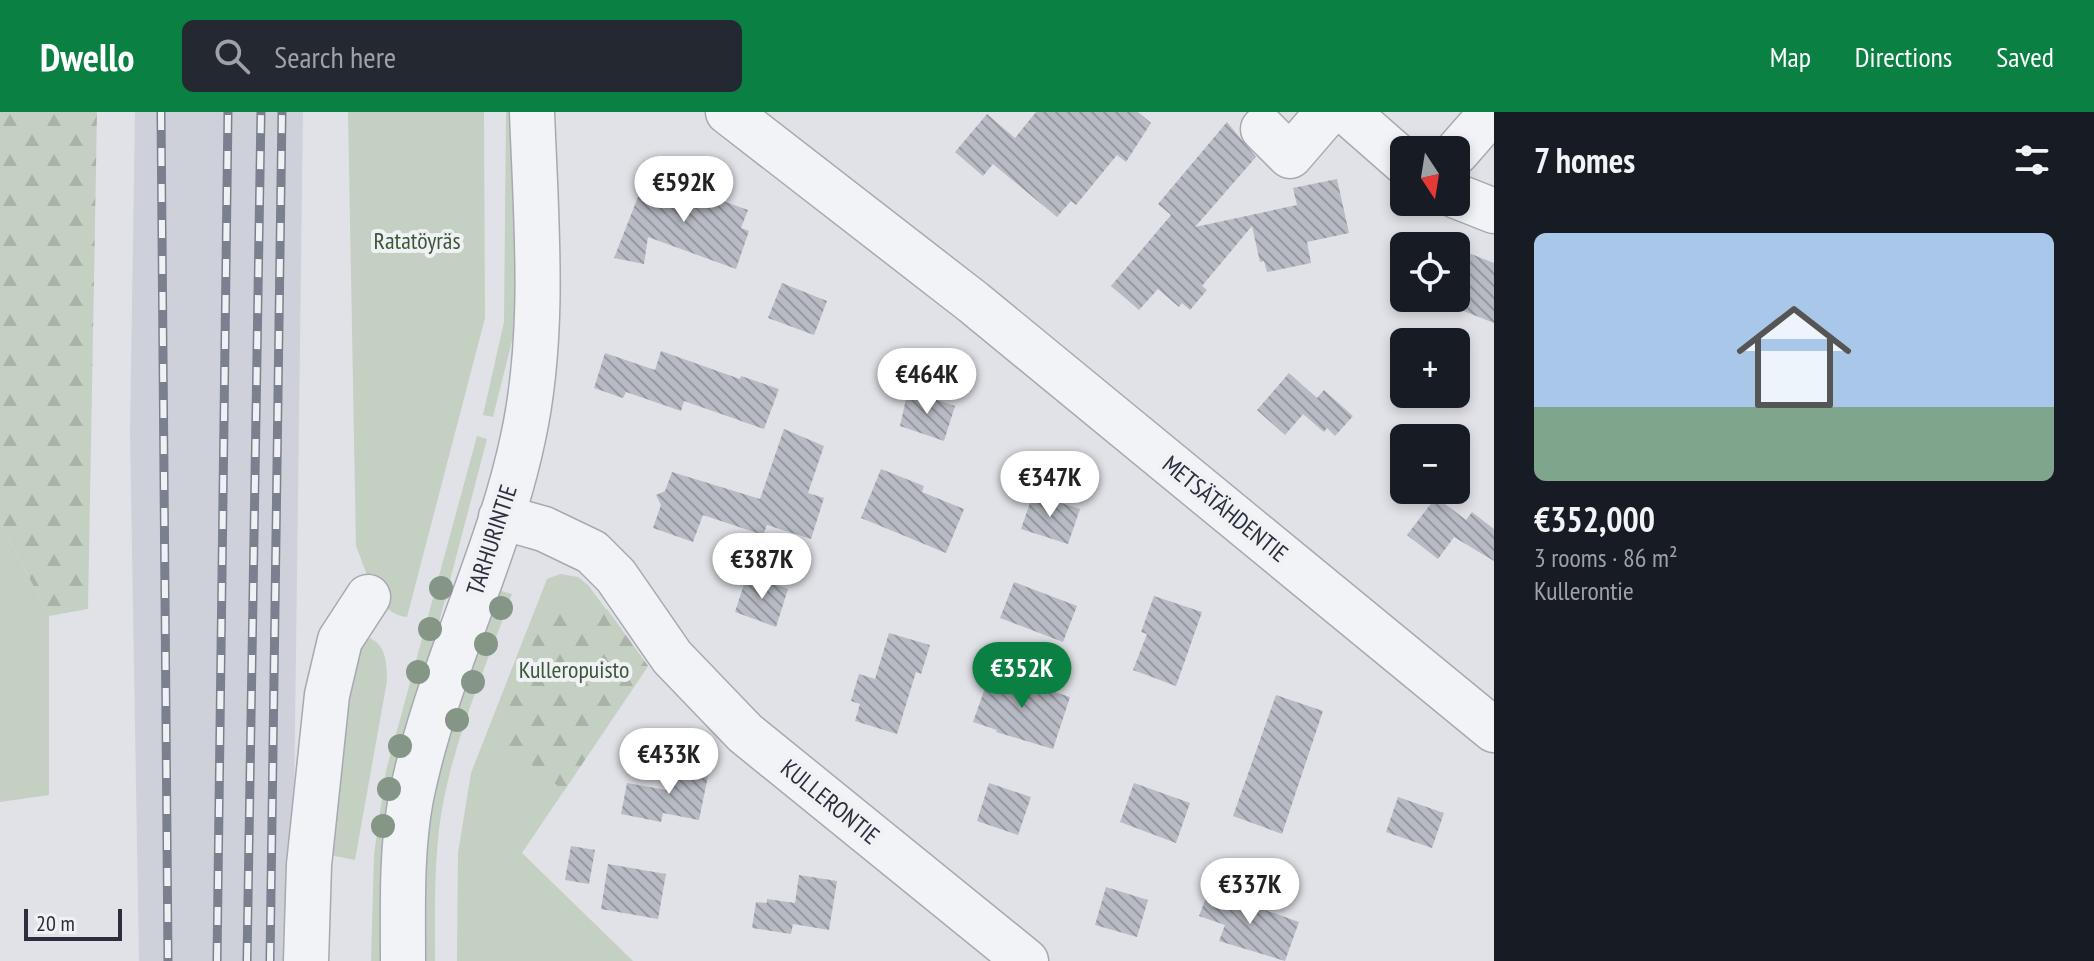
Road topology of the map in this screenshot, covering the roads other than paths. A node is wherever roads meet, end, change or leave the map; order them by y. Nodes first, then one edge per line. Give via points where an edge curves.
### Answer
1 (532, 112) edge
2 (728, 112) edge
3 (1328, 112) edge
4 (1347, 112) edge
5 (1492, 112) edge
6 (1263, 129) dead end
7 (1470, 137) edge
8 (1390, 150) edge
9 (1470, 202) edge
10 (1494, 211) edge
11 (501, 517) junction
12 (368, 597) dead end
13 (1494, 730) edge
14 (306, 961) edge
15 (403, 961) edge
16 (1026, 961) edge

1 - 11 street, TARHURINTIE via 537,356 523,439
2 - 13 street, METSÄTÄHDENTIE via 973,302
3 - 6 street via 1290,156
4 - 8 street
5 - 7 street
9 - 10 street
11 - 15 street, TARHURINTIE via 411,798
11 - 16 street, KULLERONTIE via 544,529 592,552 616,576 672,657 745,733
12 - 14 street via 340,640 327,695 309,865

